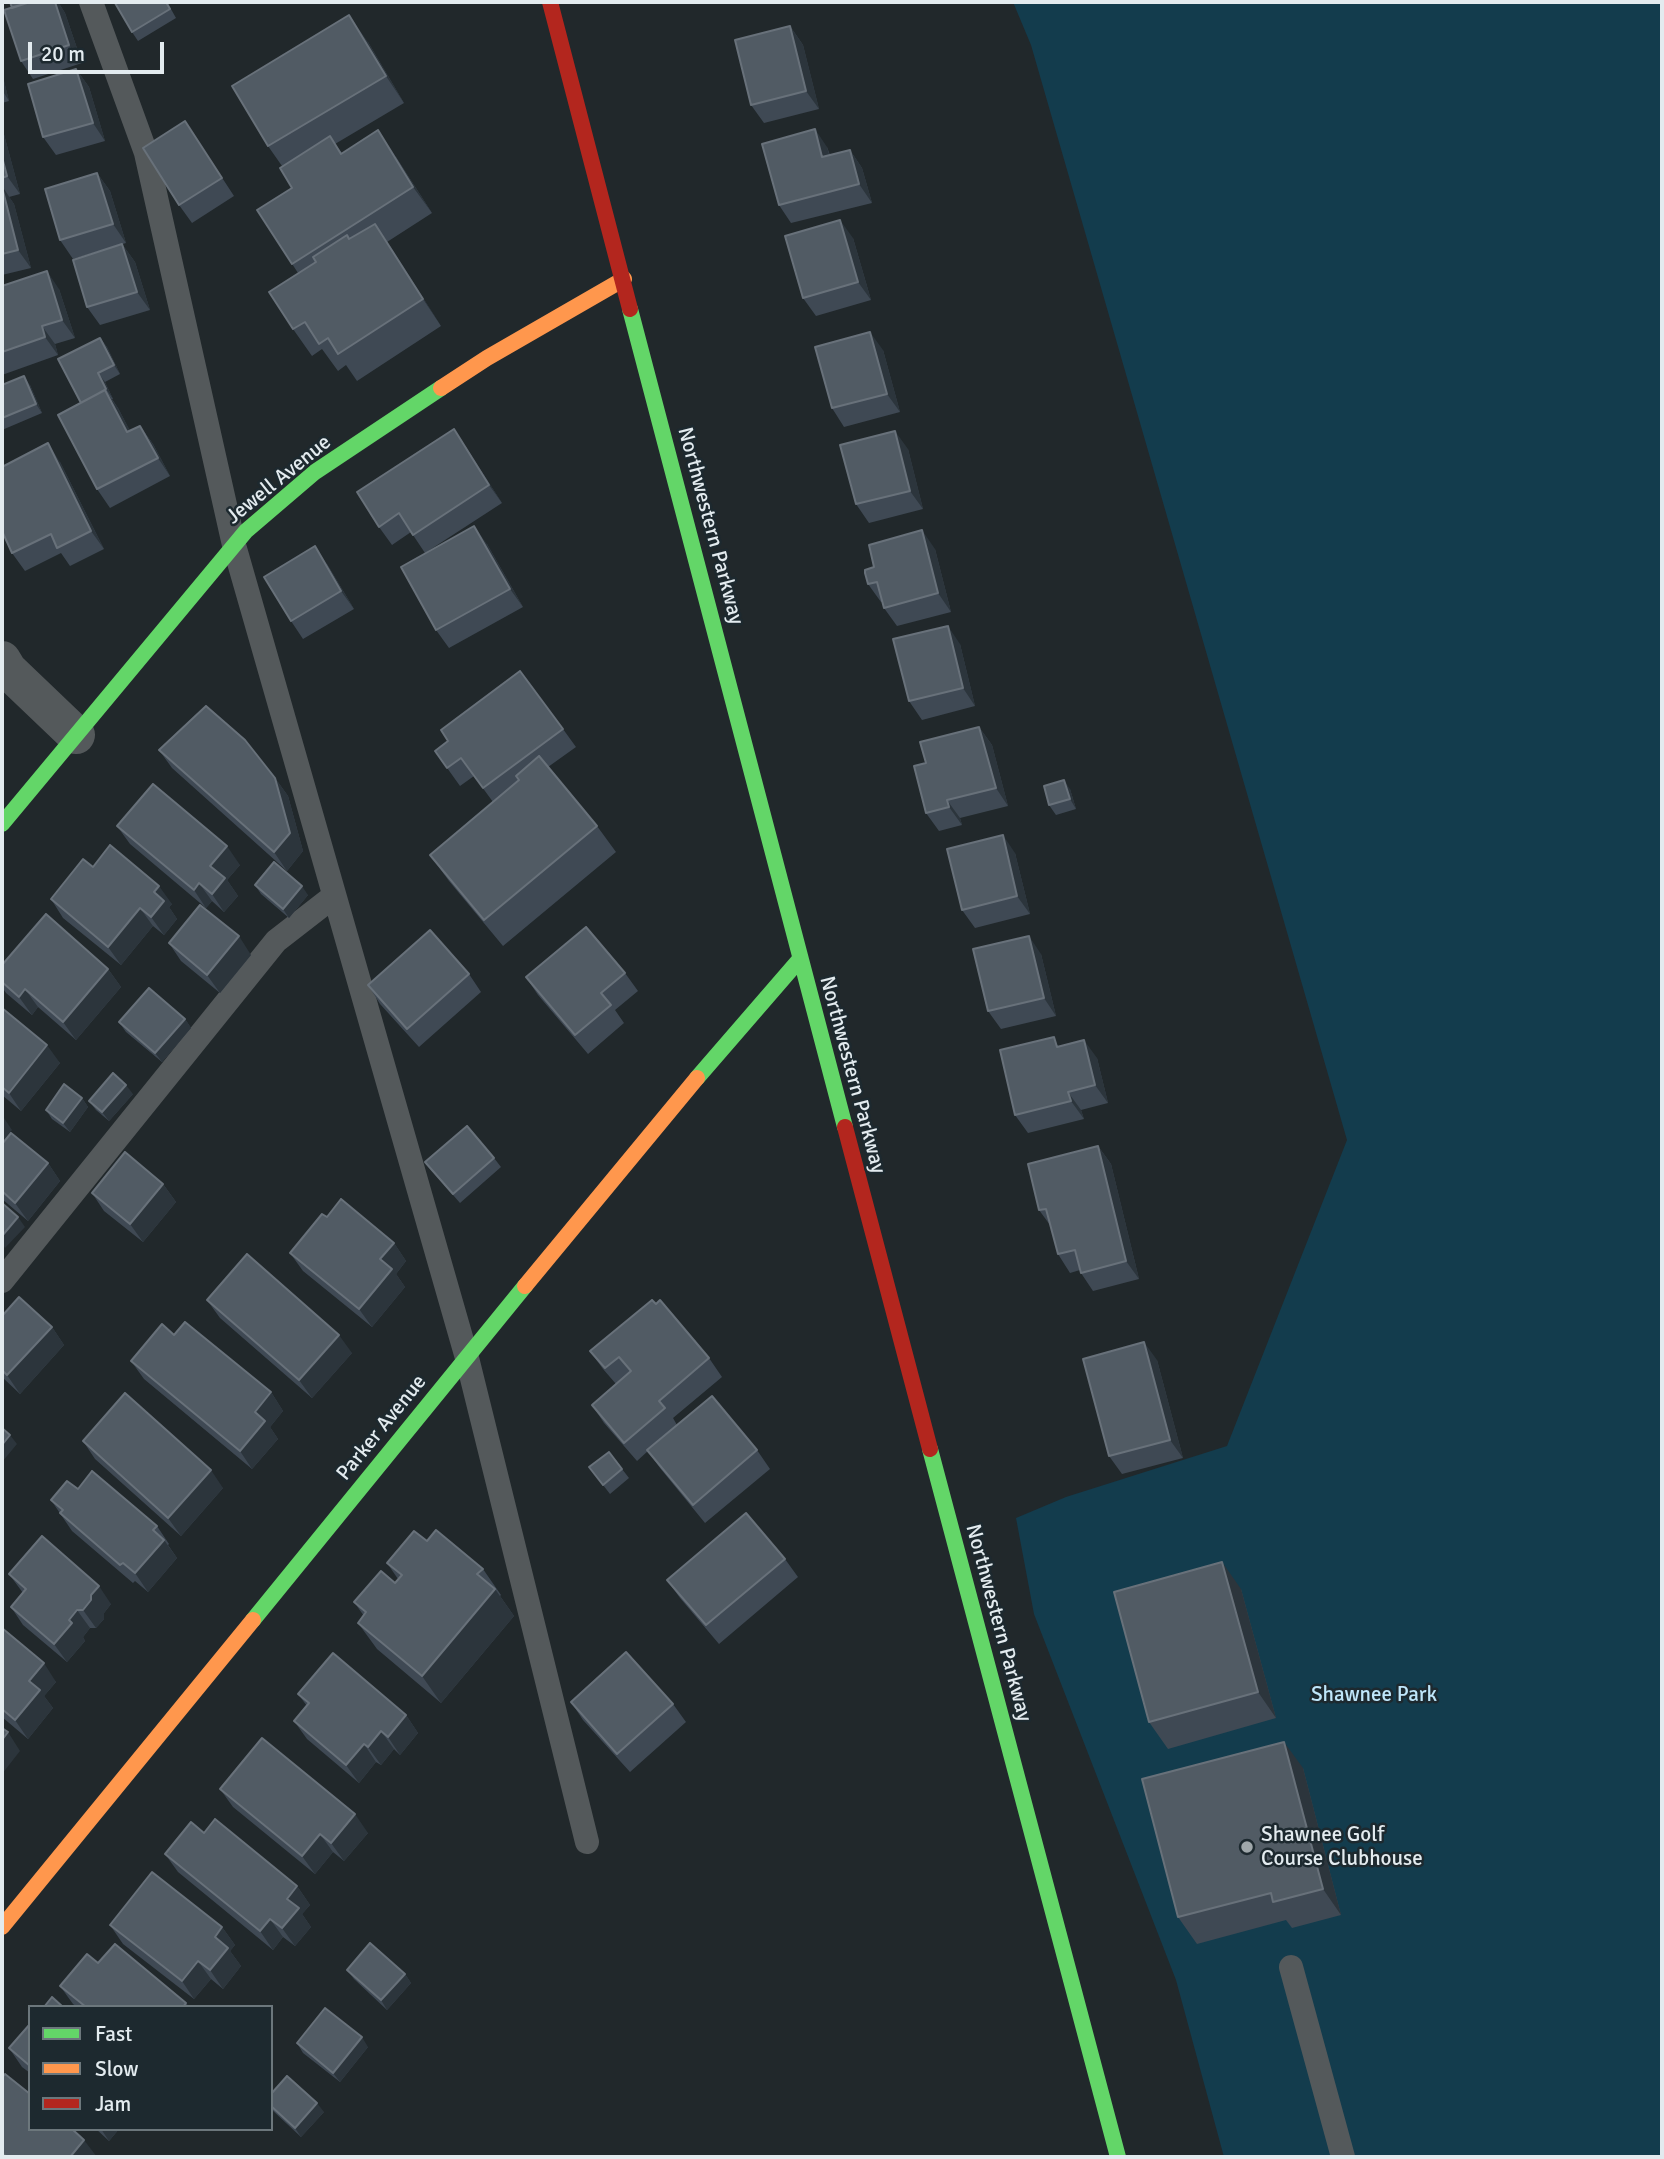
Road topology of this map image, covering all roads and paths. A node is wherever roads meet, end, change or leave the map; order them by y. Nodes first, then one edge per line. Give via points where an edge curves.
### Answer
1 (91, 2) edge
2 (550, 2) edge
3 (624, 279) junction
4 (234, 545) junction
5 (2, 660) edge
6 (76, 735) junction
7 (2, 824) edge
8 (334, 896) junction
9 (800, 959) junction
10 (2, 1281) edge
11 (467, 1358) junction
12 (587, 1842) dead end
13 (2, 1927) edge
14 (1291, 1967) dead end
15 (1118, 2157) edge
16 (1343, 2157) edge

1 - 4 lane via 146,153
2 - 3 street, Northwestern Parkway
3 - 4 street, Jewell Avenue via 488,358 315,472
3 - 9 street, Northwestern Parkway
4 - 6 street, Jewell Avenue
4 - 8 lane
5 - 6 street
6 - 7 street, Jewell Avenue
8 - 10 lane via 276,941
8 - 11 lane
9 - 11 street, Parker Avenue
9 - 15 street, Northwestern Parkway
11 - 12 lane
11 - 13 street, Parker Avenue
14 - 16 lane

